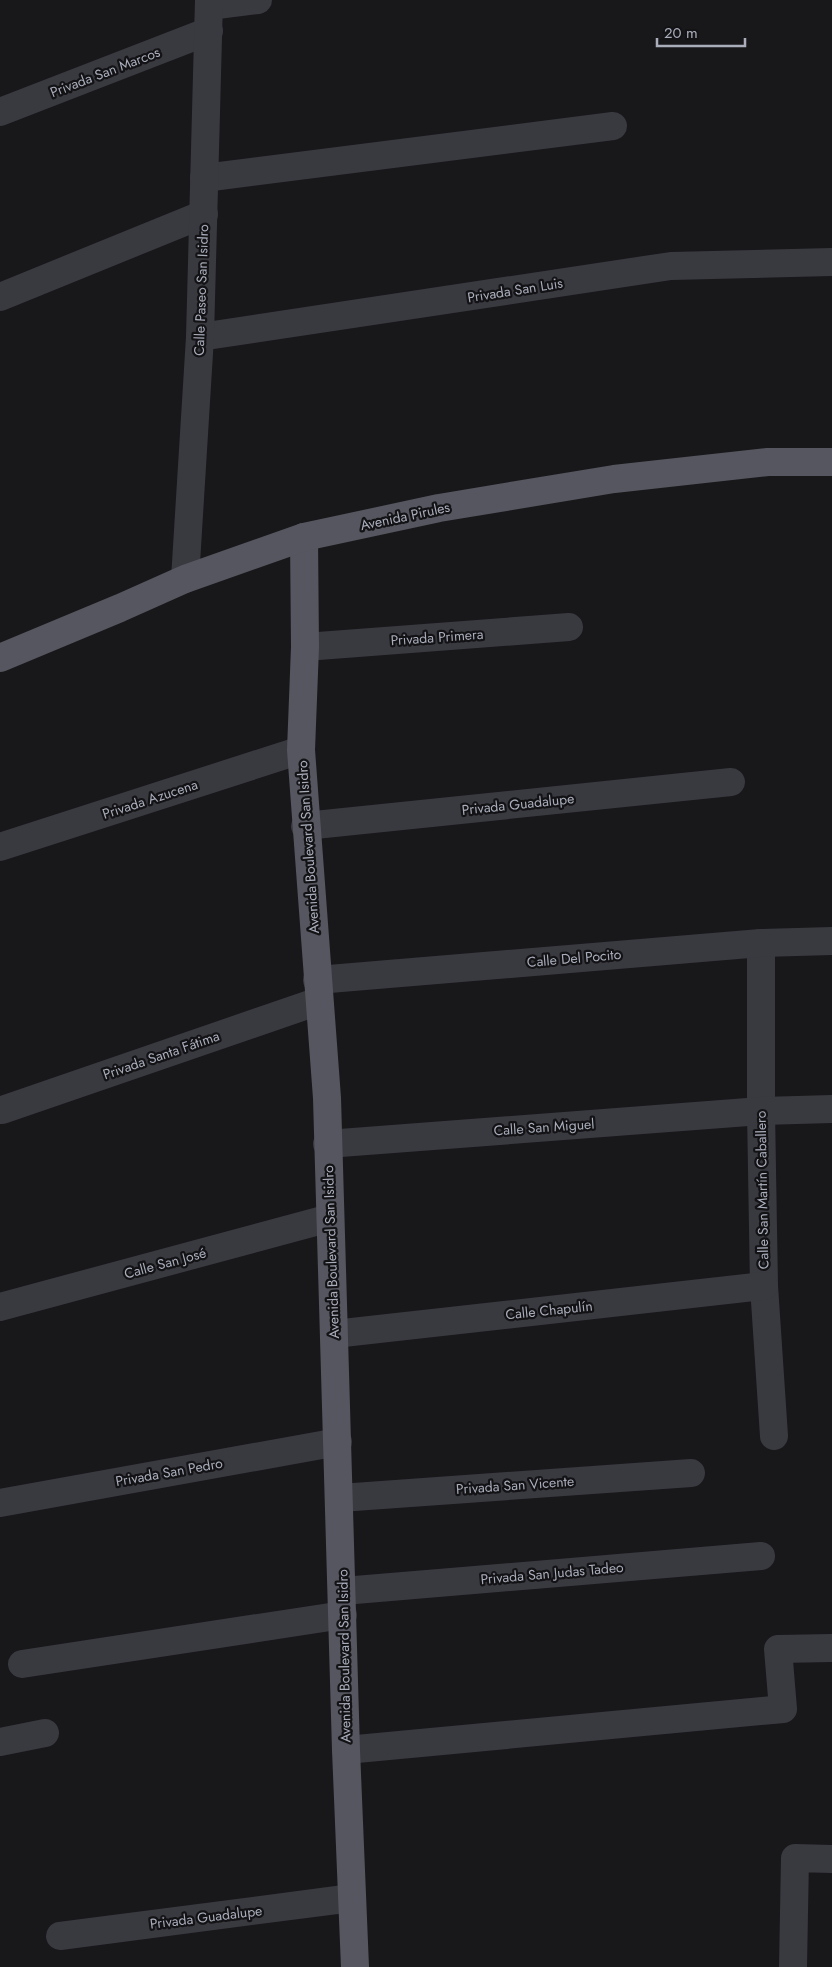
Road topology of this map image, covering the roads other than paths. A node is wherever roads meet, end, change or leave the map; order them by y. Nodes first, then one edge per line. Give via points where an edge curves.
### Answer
1 (258, 0) edge
2 (209, 12) edge
3 (0, 112) edge
4 (613, 126) dead end
5 (204, 178) junction
6 (204, 214) junction
7 (832, 262) edge
8 (0, 297) edge
9 (200, 337) junction
10 (832, 462) edge
11 (304, 537) junction
12 (185, 579) junction
13 (568, 627) dead end
14 (305, 647) junction
15 (0, 658) edge
16 (301, 750) junction
17 (731, 782) dead end
18 (305, 826) junction
19 (0, 847) edge
20 (832, 941) edge
21 (761, 943) junction
22 (318, 990) junction
23 (832, 1109) edge
24 (2, 1110) dead end
25 (761, 1111) junction
26 (327, 1144) junction
27 (330, 1218) junction
28 (764, 1286) junction
29 (0, 1307) edge
30 (334, 1334) junction
31 (774, 1436) dead end
32 (338, 1442) junction
33 (691, 1473) dead end
34 (340, 1498) junction
35 (0, 1503) edge
36 (760, 1556) dead end
37 (343, 1603) junction
38 (832, 1648) edge
39 (22, 1664) dead end
40 (45, 1732) dead end
41 (0, 1742) edge
42 (346, 1750) junction
43 (832, 1859) edge
44 (352, 1898) junction
45 (60, 1936) dead end
46 (355, 1967) edge
47 (793, 1967) edge

1 - 2 street, Privada San Marcos
2 - 3 street, Privada San Marcos
2 - 5 street, Calle Paseo San Isidro
4 - 5 street
5 - 6 street, Calle Paseo San Isidro
6 - 8 street
6 - 9 street, Calle Paseo San Isidro
7 - 9 street, Privada San Luis via 671,266
9 - 12 street, Calle Paseo San Isidro
10 - 11 main road, Avenida Pirules via 768,462 614,479 439,508
11 - 12 main road, Avenida Pirules
11 - 14 main road, Avenida Boulevard San Isidro
12 - 15 main road, Avenida Pirules
13 - 14 street, Privada Primera
14 - 16 main road, Avenida Boulevard San Isidro
16 - 18 main road, Avenida Boulevard San Isidro
16 - 19 street, Privada Azucena
17 - 18 street, Privada Guadalupe
18 - 22 main road, Avenida Boulevard San Isidro
20 - 21 street, Calle Del Pocito
21 - 22 street, Calle Del Pocito
21 - 25 street, Calle San Martín Caballero
22 - 24 street, Privada Santa Fátima
22 - 26 main road, Avenida Boulevard San Isidro via 327,1098
23 - 25 street, Calle San Miguel
25 - 26 street, Calle San Miguel
25 - 28 street, Calle San Martín Caballero
26 - 27 main road, Avenida Boulevard San Isidro
27 - 29 street, Calle San José
27 - 30 main road, Avenida Boulevard San Isidro
28 - 30 street, Calle Chapulín
28 - 31 street, Calle San Martín Caballero
30 - 32 main road, Avenida Boulevard San Isidro
32 - 34 main road, Avenida Boulevard San Isidro
32 - 35 street, Privada San Pedro
33 - 34 street, Privada San Vicente
34 - 37 main road, Avenida Boulevard San Isidro
36 - 37 street, Privada San Judas Tadeo
37 - 39 street
37 - 42 main road, Avenida Boulevard San Isidro
38 - 42 street via 778,1649 783,1709
40 - 41 street
42 - 44 main road, Avenida Boulevard San Isidro
43 - 47 street via 795,1858
44 - 45 street, Privada Guadalupe
44 - 46 main road, Avenida Boulevard San Isidro

